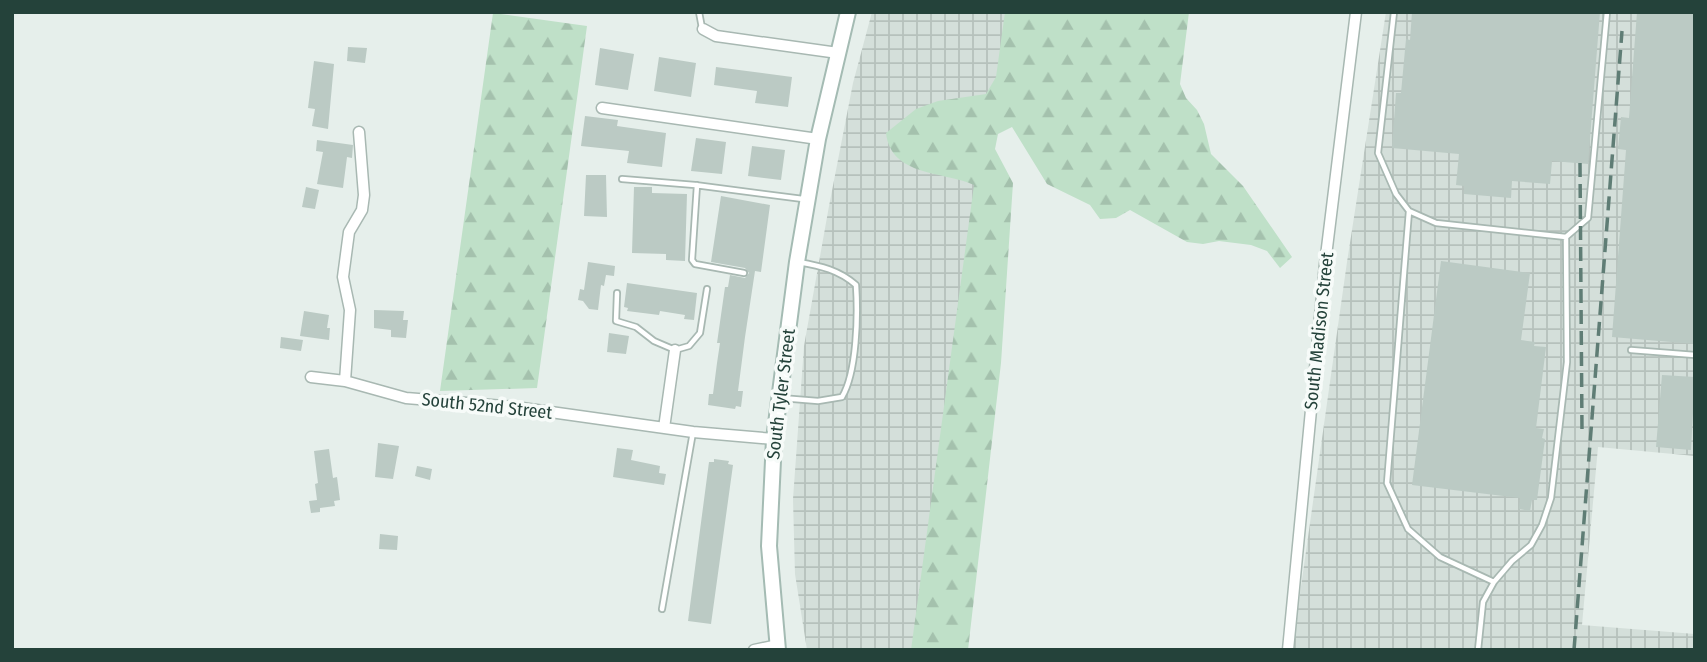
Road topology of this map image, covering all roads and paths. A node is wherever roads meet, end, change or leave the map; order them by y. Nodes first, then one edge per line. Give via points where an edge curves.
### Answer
1 (699, 12) edge
2 (848, 12) edge
3 (1356, 12) edge
4 (1394, 12) edge
5 (1607, 12) edge
6 (703, 29) joint
7 (838, 54) junction
8 (602, 108) dead end
9 (359, 132) dead end
10 (818, 139) junction
11 (622, 179) dead end
12 (697, 185) junction
13 (808, 200) junction
14 (1409, 211) junction
15 (1566, 237) junction
16 (797, 262) junction
17 (744, 273) dead end
18 (707, 289) dead end
19 (617, 293) dead end
20 (675, 349) junction
21 (1631, 350) dead end
22 (1695, 355) edge
23 (311, 377) dead end
24 (345, 381) junction
25 (779, 398) junction
26 (664, 428) junction
27 (693, 432) junction
28 (774, 439) junction
29 (1494, 582) junction
30 (662, 609) dead end
31 (778, 647) edge
32 (754, 650) edge
33 (1288, 650) edge
34 (1478, 650) edge

1 - 6 lane
2 - 7 main road, South Tyler Street
3 - 33 street, South Madison Street via 1325,264
4 - 14 lane via 1378,153
5 - 15 lane via 1588,218
6 - 7 street via 716,36
7 - 10 main road, South Tyler Street
8 - 10 street
9 - 24 street via 364,195 349,232 342,276 350,310
10 - 13 main road, South Tyler Street
11 - 12 lane
12 - 13 lane
12 - 17 lane via 692,260 705,267
13 - 16 main road, South Tyler Street
14 - 15 lane via 1436,223
14 - 29 lane via 1387,483 1408,529 1440,557
15 - 29 lane via 1567,362 1551,498 1531,545
16 - 25 main road, South Tyler Street
16 - 25 lane via 844,274 856,285 850,383 842,397 818,401
18 - 20 lane via 700,333 689,346
19 - 20 lane via 616,321
20 - 26 street
21 - 22 lane
23 - 24 street, South 52nd Street
24 - 26 street, South 52nd Street via 406,398 515,407
25 - 28 main road, South Tyler Street
26 - 27 street, South 52nd Street
27 - 28 street, South 52nd Street
27 - 30 lane
28 - 31 main road, South Tyler Street via 769,546
29 - 34 lane via 1483,602
31 - 32 street

